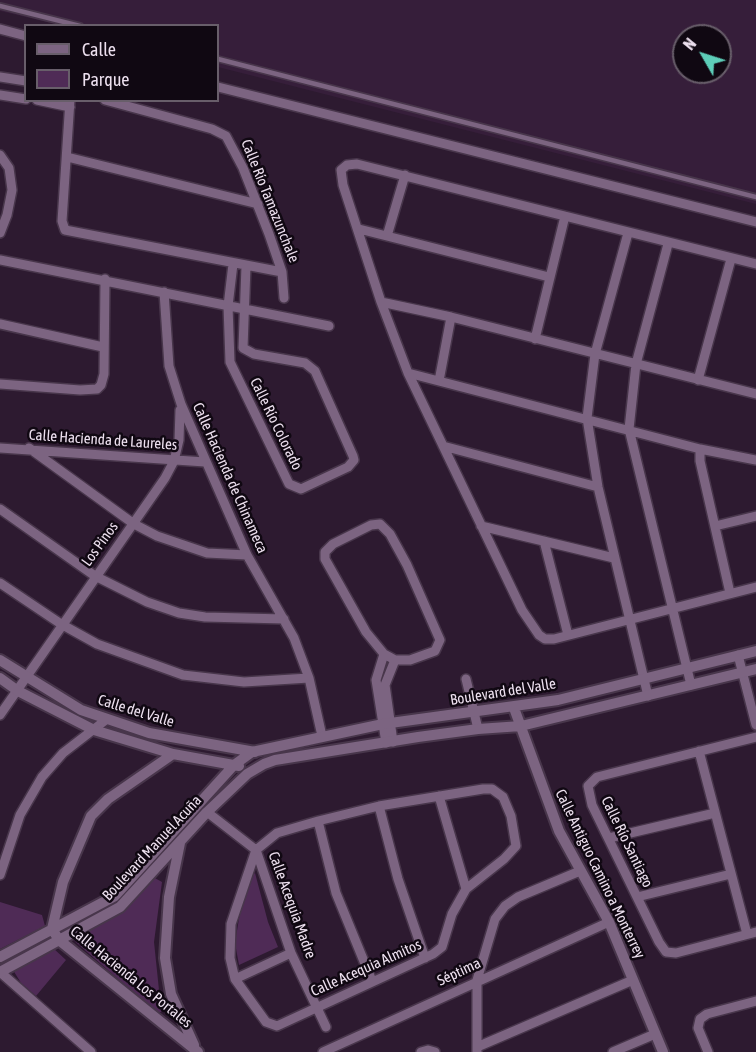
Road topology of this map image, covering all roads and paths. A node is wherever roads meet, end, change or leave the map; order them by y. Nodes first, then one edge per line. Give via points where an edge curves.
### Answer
1 (0, 6) edge
2 (72, 24) edge
3 (0, 29) edge
4 (24, 35) edge
5 (219, 60) edge
6 (0, 77) edge
7 (24, 81) edge
8 (219, 87) edge
9 (0, 95) edge
10 (24, 99) edge
11 (54, 102) edge
12 (112, 102) edge
13 (70, 104) edge
14 (0, 155) edge
15 (67, 157) junction
16 (405, 175) junction
17 (756, 197) edge
18 (258, 204) junction
19 (565, 216) junction
20 (756, 222) edge
21 (359, 229) junction
22 (0, 233) edge
23 (628, 233) junction
24 (387, 236) junction
25 (668, 244) junction
26 (731, 259) junction
27 (0, 260) edge
28 (233, 264) junction
29 (756, 264) edge
30 (246, 266) junction
31 (282, 272) junction
32 (549, 277) junction
33 (105, 279) junction
34 (164, 292) junction
35 (284, 298) dead end
36 (381, 302) junction
37 (228, 306) junction
38 (243, 310) junction
39 (451, 317) junction
40 (0, 324) edge
41 (329, 326) dead end
42 (535, 339) junction
43 (103, 347) junction
44 (596, 354) junction
45 (636, 364) junction
46 (408, 373) junction
47 (698, 380) junction
48 (439, 381) junction
49 (0, 384) edge
50 (756, 394) edge
51 (180, 404) junction
52 (587, 418) junction
53 (629, 429) junction
54 (443, 446) junction
55 (0, 448) edge
56 (29, 448) junction
57 (700, 449) junction
58 (756, 460) edge
59 (174, 461) junction
60 (205, 462) junction
61 (598, 487) junction
62 (0, 509) edge
63 (756, 516) edge
64 (134, 524) junction
65 (481, 526) junction
66 (715, 526) junction
67 (544, 541) junction
68 (247, 555) junction
69 (614, 558) junction
70 (95, 576) junction
71 (0, 583) edge
72 (756, 586) edge
73 (730, 593) junction
74 (672, 607) junction
75 (628, 618) junction
76 (284, 619) junction
77 (61, 624) junction
78 (568, 635) junction
79 (756, 651) edge
80 (384, 654) junction
81 (738, 655) junction
82 (0, 660) edge
83 (395, 660) junction
84 (687, 668) junction
85 (756, 669) edge
86 (742, 673) junction
87 (0, 678) edge
88 (27, 678) junction
89 (309, 678) junction
90 (644, 678) junction
91 (466, 679) dead end
92 (691, 686) junction
93 (18, 691) junction
94 (648, 696) junction
95 (514, 708) junction
96 (474, 712) junction
97 (0, 715) edge
98 (107, 719) junction
99 (387, 724) junction
100 (756, 725) edge
101 (521, 726) junction
102 (478, 729) junction
103 (94, 730) junction
104 (322, 736) junction
105 (756, 737) edge
106 (390, 742) junction
107 (699, 751) junction
108 (252, 752) junction
109 (173, 754) junction
110 (275, 760) junction
111 (234, 765) junction
112 (255, 769) junction
113 (439, 796) junction
114 (378, 806) junction
115 (207, 812) junction
116 (715, 813) junction
117 (318, 821) junction
118 (609, 838) junction
119 (180, 841) junction
120 (256, 850) junction
121 (580, 871) junction
122 (731, 874) junction
123 (0, 875) edge
124 (466, 889) junction
125 (637, 897) junction
126 (609, 922) junction
127 (52, 929) junction
128 (751, 933) edge
129 (58, 940) junction
130 (291, 953) junction
131 (0, 957) edge
132 (425, 958) junction
133 (0, 972) edge
134 (235, 979) junction
135 (477, 980) junction
136 (633, 980) junction
137 (372, 981) junction
138 (756, 1001) edge
139 (317, 1006) junction
140 (326, 1027) dead end
141 (655, 1034) junction
142 (477, 1049) edge
143 (197, 1050) edge
144 (91, 1052) edge
145 (323, 1052) edge
146 (421, 1052) edge
147 (435, 1052) edge
148 (613, 1052) edge
149 (663, 1052) edge
150 (708, 1052) edge

1 - 2 lane
3 - 4 street
5 - 17 lane
6 - 7 street
8 - 20 street
9 - 10 street
11 - 13 street
12 - 18 street, Calle Río Tamazunchale via 222,132 231,141
13 - 15 street
14 - 22 street via 9,168 12,190
15 - 18 street
15 - 28 street via 64,230
16 - 19 street
16 - 21 street via 357,164 344,167 340,175
16 - 24 street
18 - 31 street, Calle Río Tamazunchale
19 - 23 street
19 - 32 street
21 - 24 street
21 - 36 street
23 - 25 street
23 - 44 street
24 - 32 street
25 - 26 street
25 - 45 street
26 - 29 street
26 - 47 street
27 - 33 street
28 - 30 street
28 - 37 street
30 - 31 street
30 - 38 street
31 - 35 street, Calle Río Tamazunchale
32 - 42 street
33 - 34 street
33 - 43 street
34 - 37 street
34 - 51 street, Calle Hacienda de Chinameca via 169,366
36 - 39 street
36 - 46 street
37 - 38 street
37 - 38 street, Calle Río Colorado via 233,370 289,484 301,489 348,467 353,456 315,371 305,363 245,350
38 - 41 street
39 - 42 street
39 - 48 street
40 - 43 street
42 - 44 street
43 - 49 street via 103,380 97,389
44 - 45 street
44 - 52 street
45 - 47 street
45 - 53 street
46 - 48 street
46 - 54 street
47 - 50 street
48 - 52 street
51 - 59 street, Los Pinos
51 - 60 street, Calle Hacienda de Chinameca
52 - 53 street
52 - 61 street
53 - 57 street
53 - 74 street
54 - 61 street
54 - 65 street
55 - 56 street, Calle Hacienda de Laureles
56 - 59 street, Calle Hacienda de Laureles
56 - 64 street
57 - 58 street
57 - 66 street
59 - 60 street, Calle Hacienda de Laureles
59 - 64 street, Los Pinos
60 - 68 street, Calle Hacienda de Chinameca
61 - 69 street
62 - 70 street
63 - 66 street
64 - 68 street via 184,547 207,553
64 - 70 street, Los Pinos
65 - 67 street
65 - 78 street via 530,626 545,639
66 - 73 street
67 - 69 street
67 - 78 street
68 - 76 street, Calle Hacienda de Chinameca
69 - 75 street
70 - 76 street via 179,613 237,620
70 - 77 street, Los Pinos
71 - 77 street
72 - 73 street
73 - 74 street
74 - 75 street
74 - 84 street
75 - 78 street
75 - 90 street
76 - 89 street, Calle Hacienda de Chinameca
77 - 88 street, Los Pinos
77 - 89 street via 112,651 183,675 244,682
79 - 81 street, Boulevard del Valle
80 - 83 street
80 - 83 street via 366,632 325,559 325,552 333,544 376,524 390,534 440,640 429,654
80 - 99 street via 376,680
81 - 84 street, Boulevard del Valle
81 - 86 street
82 - 88 street, Calle del Valle
83 - 99 street via 385,685
84 - 90 street, Boulevard del Valle
84 - 92 street
85 - 86 street
86 - 92 street
86 - 100 street
87 - 93 street, Calle del Valle
88 - 93 street, Los Pinos
88 - 98 street, Calle del Valle via 64,702
89 - 104 street, Calle Hacienda de Chinameca
90 - 94 street
90 - 95 street, Boulevard del Valle
91 - 96 street
92 - 94 street
93 - 97 street, Los Pinos
93 - 103 street, Calle del Valle
94 - 101 street
95 - 96 street, Boulevard del Valle
95 - 101 street, Calle Antiguo Camino a Monterrey
96 - 99 street, Boulevard del Valle
96 - 102 street
98 - 103 street
98 - 108 street, Calle del Valle via 185,741
99 - 104 street, Boulevard del Valle
99 - 106 street
101 - 102 street
101 - 121 street, Calle Antiguo Camino a Monterrey via 546,801
102 - 106 street
103 - 109 street, Calle del Valle
103 - 123 street via 63,753 42,777 20,815
104 - 108 street, Boulevard del Valle
105 - 107 street, Calle Río Santiago
106 - 110 street
107 - 116 street
107 - 118 street, Calle Río Santiago via 591,781 589,798
108 - 110 street, Calle del Valle
108 - 111 street, Boulevard Manuel Acuña
109 - 111 street, Calle del Valle
109 - 127 street, Calle Hacienda Los Portales via 108,799 91,816 63,882
110 - 112 street
111 - 112 street, Calle del Valle
111 - 127 street, Boulevard Manuel Acuña via 115,896
112 - 115 street, Boulevard Manuel Acuña
113 - 114 street, Calle Acequia Almitos
113 - 124 street
113 - 124 street, Calle Acequia Almitos via 492,789 503,797 511,816 516,846
114 - 117 street, Calle Acequia Almitos
114 - 132 street
115 - 119 street, Boulevard Manuel Acuña
115 - 120 street, Calle Acequia Madre
116 - 118 street
116 - 122 street
117 - 120 street, Calle Acequia Almitos via 277,833
117 - 137 street via 336,893
118 - 125 street, Calle Río Santiago
119 - 129 street, Boulevard Manuel Acuña via 120,907
119 - 143 street via 169,897 165,958 171,994
120 - 130 street, Calle Acequia Madre
120 - 134 street, Calle Acequia Almitos via 231,924 230,957
121 - 126 street, Calle Antiguo Camino a Monterrey
121 - 135 street via 511,901 495,919
122 - 125 street
122 - 128 street
124 - 132 street, Calle Acequia Almitos via 452,914 442,947
125 - 128 street, Calle Río Santiago via 666,952 676,953
126 - 135 street, Séptima
126 - 136 street, Calle Antiguo Camino a Monterrey
127 - 129 street, Calle Hacienda Los Portales
127 - 131 street, Boulevard Manuel Acuña
129 - 133 street, Boulevard Manuel Acuña
129 - 143 street, Calle Hacienda Los Portales
130 - 134 street
130 - 139 street, Calle Acequia Madre
132 - 137 street, Calle Acequia Almitos
133 - 144 street
134 - 139 street, Calle Acequia Almitos via 266,1023 273,1027
135 - 142 street
135 - 145 street, Séptima
136 - 141 street, Calle Antiguo Camino a Monterrey
136 - 142 street
137 - 139 street, Calle Acequia Almitos
138 - 150 street via 699,1019 698,1028
139 - 140 street, Calle Acequia Madre
141 - 148 street
141 - 149 street, Calle Antiguo Camino a Monterrey
146 - 147 street

